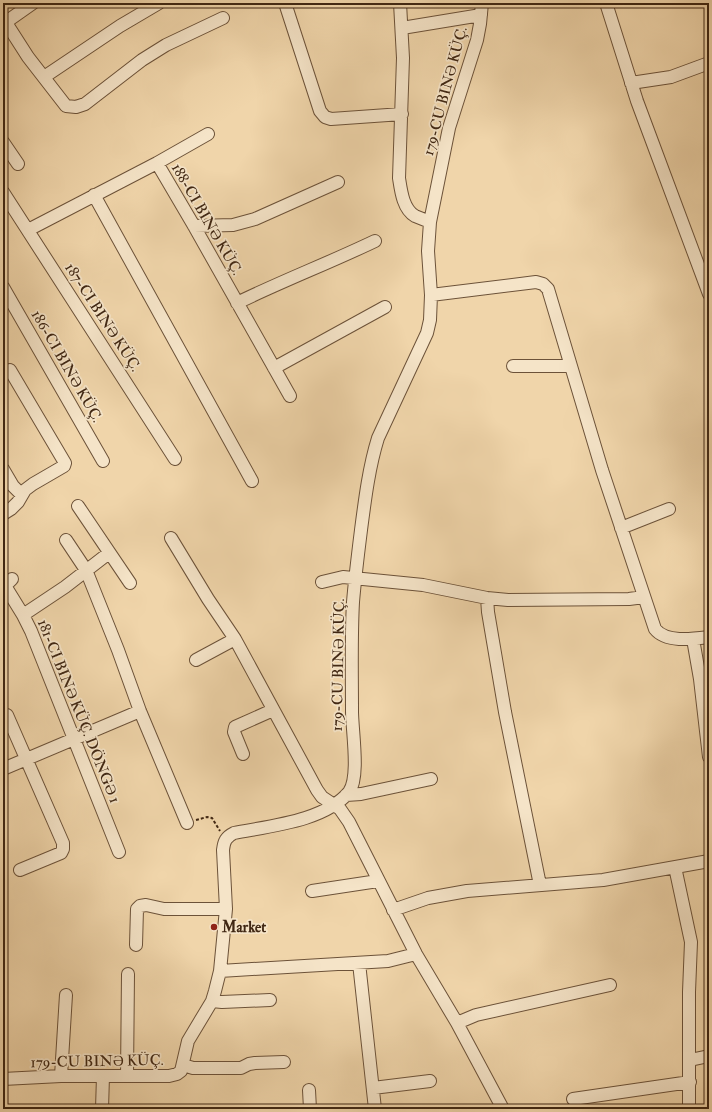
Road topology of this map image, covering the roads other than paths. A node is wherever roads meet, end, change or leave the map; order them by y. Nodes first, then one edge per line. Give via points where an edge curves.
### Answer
1 (33, 3) edge
2 (159, 3) edge
3 (285, 3) edge
4 (400, 3) edge
5 (606, 3) edge
6 (482, 9) edge
7 (223, 18) dead end
8 (4, 20) edge
9 (402, 28) junction
10 (709, 63) edge
11 (44, 77) junction
12 (631, 84) junction
13 (402, 114) junction
14 (208, 134) dead end
15 (3, 142) edge
16 (157, 163) junction
17 (18, 164) dead end
18 (338, 182) dead end
19 (3, 192) edge
20 (94, 195) junction
21 (430, 222) junction
22 (194, 226) junction
23 (28, 230) junction
24 (375, 241) dead end
25 (3, 287) edge
26 (709, 294) edge
27 (431, 295) junction
28 (237, 303) junction
29 (385, 307) dead end
30 (513, 366) dead end
31 (571, 366) junction
32 (274, 368) junction
33 (10, 370) dead end
34 (290, 396) dead end
35 (175, 459) dead end
36 (103, 461) dead end
37 (3, 469) edge
38 (252, 481) dead end
39 (22, 495) junction
40 (78, 506) dead end
41 (669, 509) dead end
42 (3, 514) edge
43 (621, 528) junction
44 (171, 538) dead end
45 (66, 540) dead end
46 (109, 552) junction
47 (86, 570) junction
48 (356, 578) junction
49 (12, 579) dead end
50 (322, 582) dead end
51 (130, 583) dead end
52 (644, 597) junction
53 (487, 598) junction
54 (23, 615) junction
55 (709, 637) edge
56 (235, 639) junction
57 (693, 639) junction
58 (196, 660) dead end
59 (273, 710) junction
60 (140, 711) junction
61 (7, 715) dead end
62 (73, 740) junction
63 (243, 754) dead end
64 (709, 757) edge
65 (26, 759) junction
66 (3, 769) edge
67 (431, 779) dead end
68 (346, 795) junction
69 (334, 806) junction
70 (187, 823) road end
71 (119, 852) dead end
72 (709, 861) edge
73 (675, 868) junction
74 (20, 870) dead end
75 (378, 881) junction
76 (540, 885) junction
77 (312, 891) dead end
78 (226, 909) junction
79 (393, 910) junction
80 (136, 945) dead end
81 (416, 954) junction
82 (359, 964) junction
83 (220, 971) junction
84 (128, 974) dead end
85 (610, 986) dead end
86 (66, 995) dead end
87 (270, 1000) dead end
88 (212, 1001) junction
89 (457, 1023) junction
90 (709, 1056) edge
91 (690, 1060) junction
92 (284, 1062) dead end
93 (183, 1065) junction
94 (61, 1076) junction
95 (103, 1076) junction
96 (127, 1076) junction
97 (3, 1079) edge
98 (430, 1081) dead end
99 (690, 1082) junction
100 (372, 1088) junction
101 (309, 1090) dead end
102 (573, 1099) dead end
103 (102, 1109) edge
104 (310, 1109) edge
105 (375, 1109) edge
106 (503, 1109) edge
107 (689, 1109) edge

1 - 8 street
2 - 11 street
3 - 13 street via 324,117 331,119
4 - 9 street
5 - 12 street
6 - 9 street
6 - 21 street, 179-CU BINƏ KÜÇ. via 477,40 449,128
7 - 11 street via 166,45 76,108 66,106
8 - 11 street
9 - 13 street
10 - 12 street via 671,77
12 - 26 street
13 - 21 street via 399,178 401,190 410,212
14 - 16 street
15 - 17 street
16 - 20 street, 188-CI BINƏ KÜÇ.
16 - 22 street, 188-CI BINƏ KÜÇ.
18 - 22 street via 249,221 223,226
19 - 23 street
20 - 23 street, 188-CI BINƏ KÜÇ.
20 - 38 street
21 - 27 street, 179-CU BINƏ KÜÇ. via 428,251
22 - 28 street, 188-CI BINƏ KÜÇ.
23 - 35 street
24 - 28 street
25 - 36 street
27 - 31 street via 536,282 543,284 552,296
27 - 48 street, 179-CU BINƏ KÜÇ. via 427,333 374,448
28 - 32 street, 188-CI BINƏ KÜÇ.
29 - 32 street
30 - 31 street
31 - 43 street
32 - 34 street, 188-CI BINƏ KÜÇ.
33 - 39 street via 65,463 33,484
37 - 39 street
39 - 42 street via 11,509
40 - 46 street
41 - 43 street
43 - 52 street
44 - 56 street
45 - 47 street
46 - 47 street, 181-CI BINƏ KÜÇ. DÖNGƏ 1
46 - 51 street
47 - 54 street, 181-CI BINƏ KÜÇ. DÖNGƏ 1
47 - 60 street
48 - 50 street via 343,577
48 - 53 street via 423,585
48 - 68 street, 179-CU BINƏ KÜÇ. via 353,603 352,679 355,771 353,784
49 - 54 street via 6,585 7,590
52 - 53 street via 629,600
52 - 57 street via 658,634
53 - 76 street via 505,712
54 - 62 street, 181-CI BINƏ KÜÇ. DÖNGƏ 1
55 - 57 street
56 - 58 street
56 - 59 street
57 - 64 street
59 - 63 street via 236,727 234,732
59 - 69 street via 317,790
60 - 62 street
60 - 70 street
61 - 65 street
62 - 65 street
62 - 71 street, 181-CI BINƏ KÜÇ. DÖNGƏ 1
65 - 66 street
65 - 74 street via 63,843 63,849 61,853
67 - 68 street
68 - 69 street, 179-CU BINƏ KÜÇ.
69 - 75 street via 340,809 349,822
69 - 78 street, 179-CU BINƏ KÜÇ. via 313,816 228,836 223,850
72 - 73 street
73 - 76 street via 603,880
73 - 91 street via 691,942
75 - 77 street
75 - 79 street
76 - 79 street via 428,898
78 - 80 street via 140,906 137,909
78 - 83 street, 179-CU BINƏ KÜÇ.
79 - 81 street
81 - 82 street via 388,962
81 - 89 street
82 - 83 street
82 - 100 street
83 - 88 street, 179-CU BINƏ KÜÇ.
84 - 96 street
85 - 89 street via 476,1015
86 - 94 street
87 - 88 street
88 - 93 street, 179-CU BINƏ KÜÇ. via 188,1041
89 - 106 street
90 - 91 street
91 - 99 street
92 - 93 street via 255,1063 241,1068 192,1068
93 - 96 street, 179-CU BINƏ KÜÇ. via 177,1074 169,1076
94 - 95 street, 179-CU BINƏ KÜÇ.
94 - 97 street, 179-CU BINƏ KÜÇ.
95 - 96 street, 179-CU BINƏ KÜÇ.
95 - 103 street
98 - 100 street
99 - 102 street
99 - 107 street
100 - 105 street
101 - 104 street

